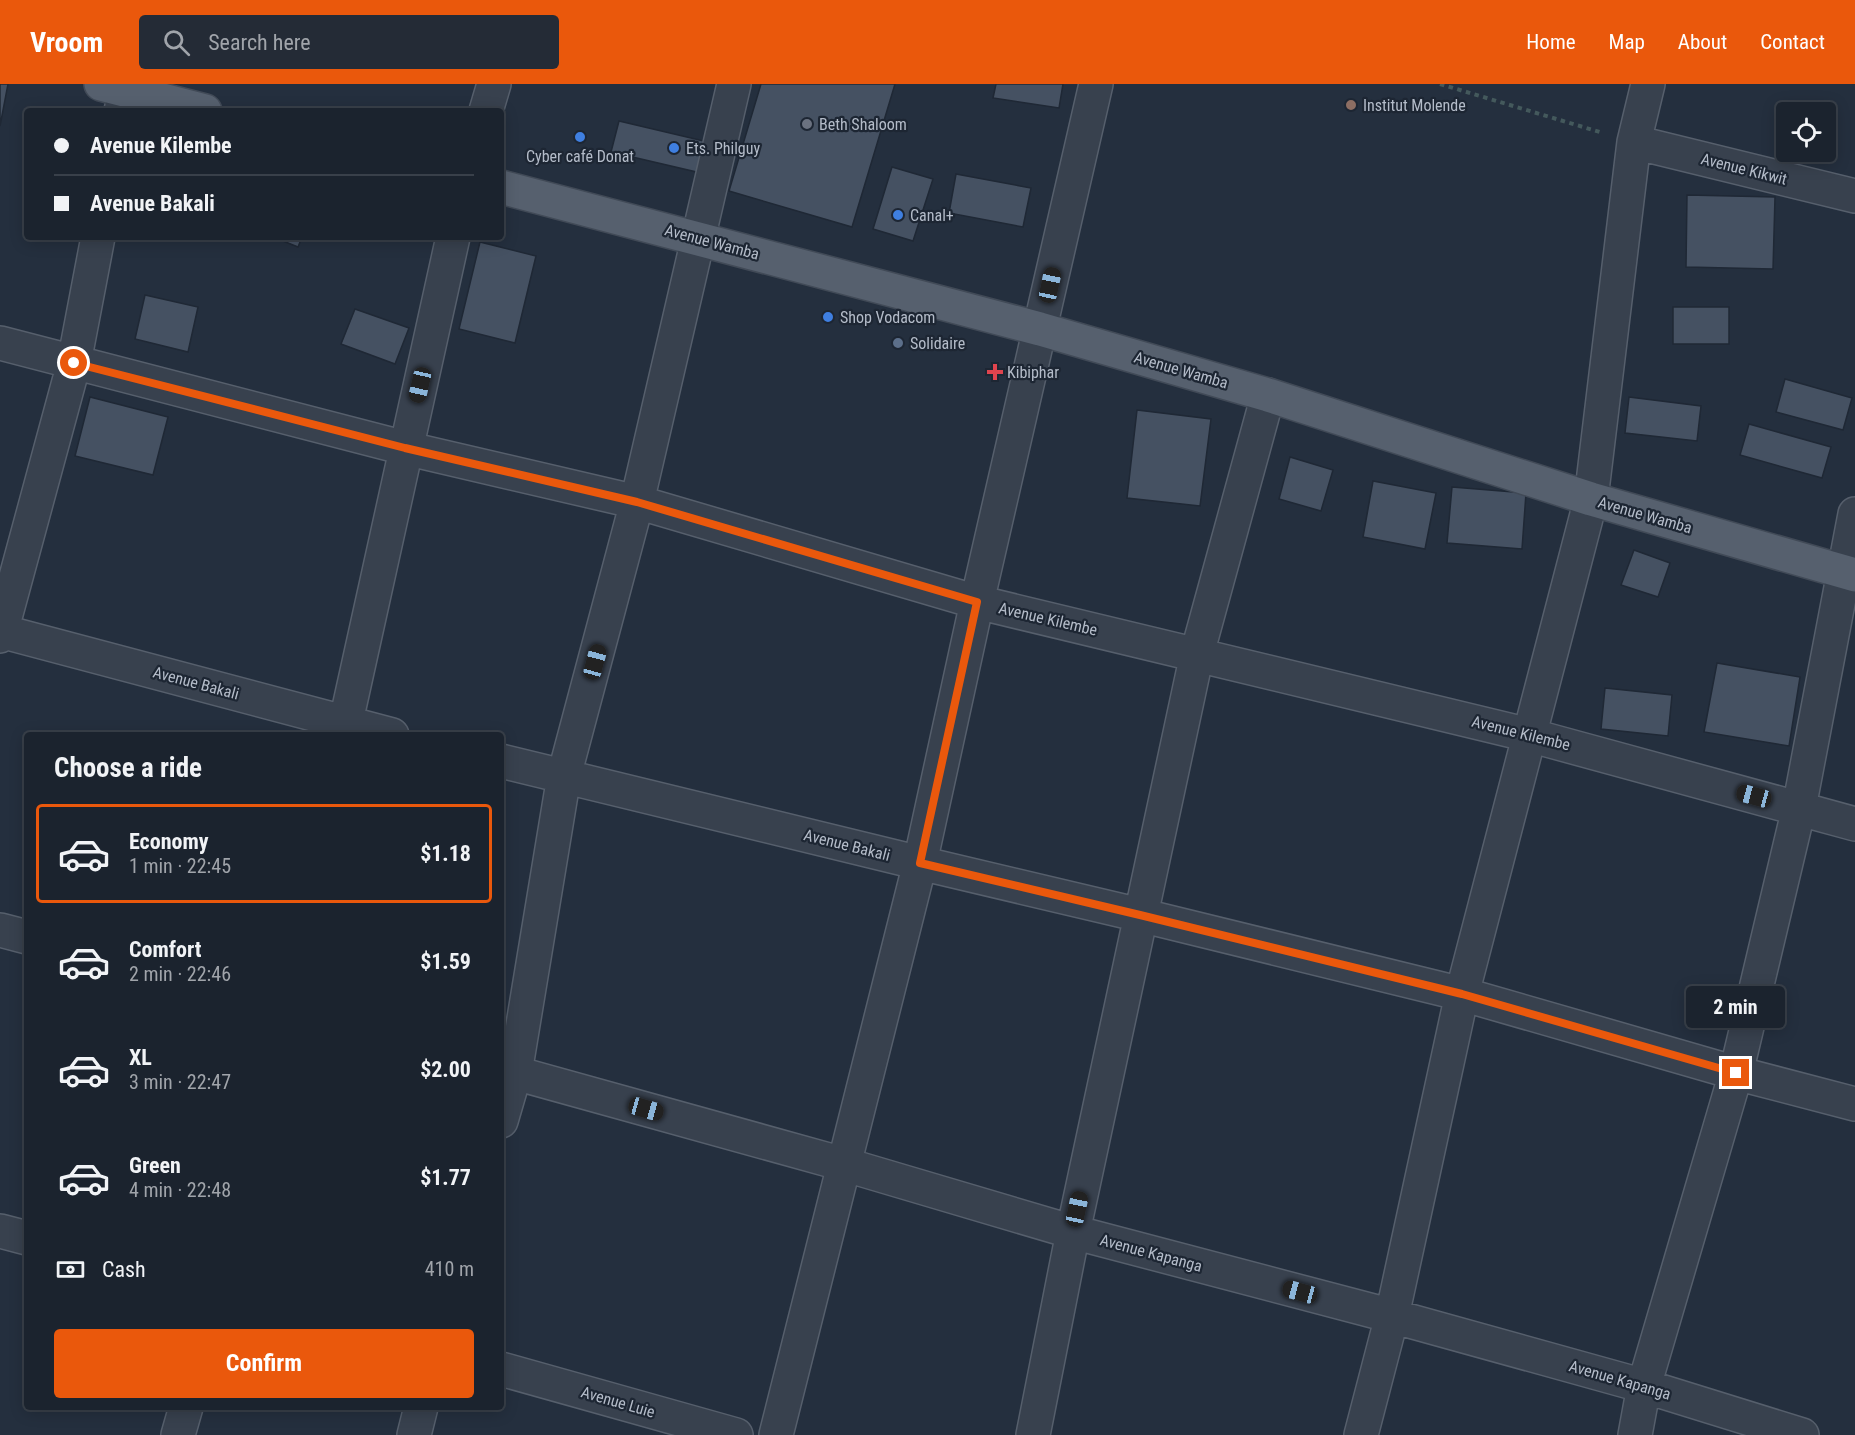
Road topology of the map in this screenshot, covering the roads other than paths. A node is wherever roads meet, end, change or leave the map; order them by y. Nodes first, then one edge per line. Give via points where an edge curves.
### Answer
1 (494, 84) edge
2 (734, 84) edge
3 (1096, 84) edge
4 (1648, 84) edge
5 (118, 92) edge
6 (191, 108) edge
7 (487, 108) edge
8 (1634, 142) junction
9 (504, 188) edge
10 (1855, 196) edge
11 (697, 237) junction
12 (97, 240) edge
13 (452, 240) edge
14 (1040, 330) junction
15 (0, 343) edge
16 (74, 363) junction
17 (1268, 395) junction
18 (405, 448) junction
19 (1591, 499) junction
20 (637, 502) junction
21 (1855, 514) edge
22 (1849, 574) edge
23 (977, 602) junction
24 (0, 632) edge
25 (1197, 654) junction
26 (344, 729) edge
27 (368, 732) edge
28 (1529, 735) junction
29 (504, 762) edge
30 (564, 776) junction
31 (1798, 808) junction
32 (1855, 824) edge
33 (920, 863) junction
34 (1140, 915) junction
35 (0, 930) edge
36 (24, 937) edge
37 (1462, 994) junction
38 (508, 1071) edge
39 (1736, 1073) junction
40 (504, 1100) edge
41 (1855, 1104) edge
42 (843, 1164) junction
43 (0, 1231) edge
44 (1073, 1232) junction
45 (24, 1237) edge
46 (1392, 1316) junction
47 (504, 1370) edge
48 (1644, 1386) junction
49 (185, 1410) edge
50 (420, 1410) edge
51 (178, 1435) edge
52 (414, 1435) edge
53 (736, 1435) edge
54 (776, 1435) edge
55 (1033, 1435) edge
56 (1361, 1435) edge
57 (1635, 1435) edge
58 (1802, 1435) edge

1 - 7 street
2 - 11 street
3 - 14 street
4 - 8 street
5 - 6 main road
8 - 10 street, Avenue Kikwit
8 - 19 street
9 - 11 main road, Avenue Wamba
11 - 14 main road, Avenue Wamba
11 - 20 street
12 - 16 street
13 - 18 street
14 - 17 main road, Avenue Wamba
14 - 23 street
15 - 16 street, Avenue Kilembe
16 - 18 street, Avenue Kilembe
16 - 24 street
17 - 19 main road, Avenue Wamba
17 - 25 street
18 - 20 street, Avenue Kilembe
18 - 26 street
19 - 22 main road, Avenue Wamba
19 - 28 street
20 - 23 street, Avenue Kilembe
20 - 30 street
21 - 22 street
22 - 31 street
23 - 25 street, Avenue Kilembe
23 - 33 street
24 - 26 street, Avenue Bakali
25 - 28 street, Avenue Kilembe
25 - 34 street
26 - 27 street, Avenue Bakali
28 - 31 street, Avenue Kilembe
28 - 37 street
29 - 30 street, Avenue Bakali
30 - 33 street, Avenue Bakali
30 - 38 street
31 - 32 street, Avenue Kilembe
31 - 39 street
33 - 34 street, Avenue Bakali
33 - 42 street
34 - 37 street, Avenue Bakali
34 - 44 street
35 - 36 street
37 - 39 street, Avenue Bakali
37 - 46 street
38 - 40 street
38 - 42 street, Avenue Kapanga
39 - 41 street, Avenue Bakali
39 - 48 street
42 - 44 street, Avenue Kapanga
42 - 54 street
43 - 45 street
44 - 46 street, Avenue Kapanga
44 - 55 street
46 - 48 street, Avenue Kapanga
46 - 56 street
47 - 53 street, Avenue Luie
48 - 57 street
48 - 58 street, Avenue Kapanga
49 - 51 street
50 - 52 street

